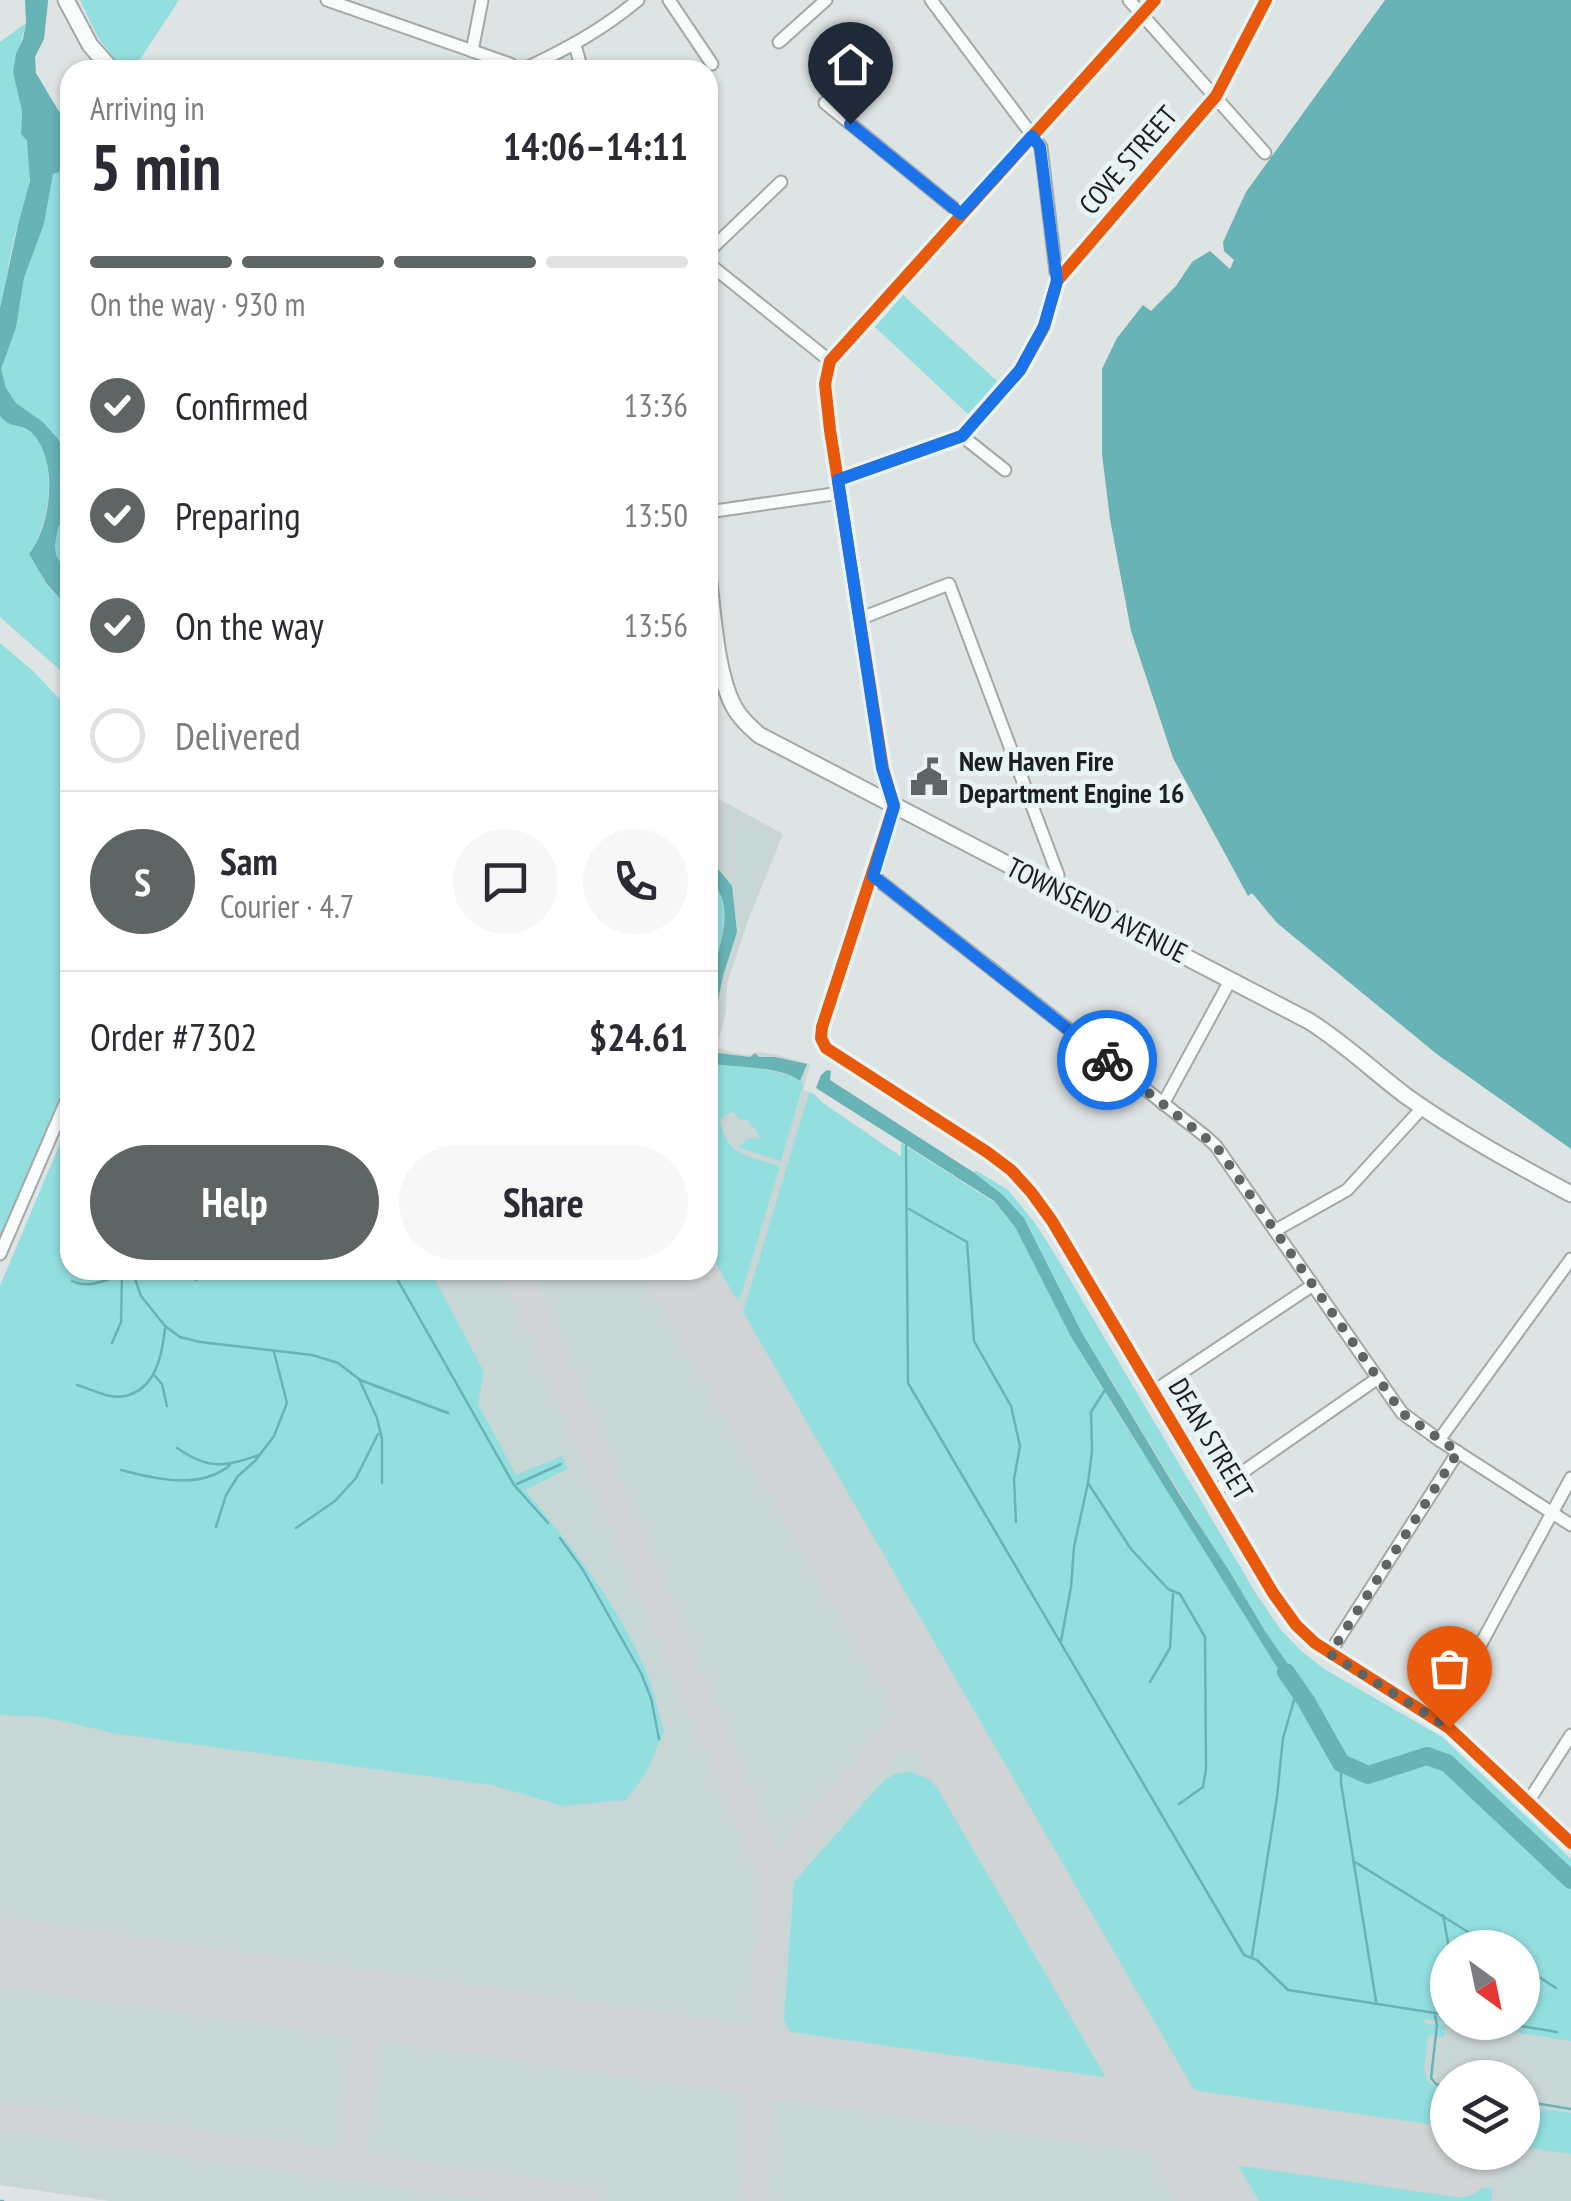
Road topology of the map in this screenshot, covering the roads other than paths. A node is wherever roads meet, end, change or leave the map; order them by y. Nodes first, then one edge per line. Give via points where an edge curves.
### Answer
1 (66, 0) edge
2 (327, 0) edge
3 (482, 0) edge
4 (638, 0) edge
5 (670, 0) edge
6 (826, 0) edge
7 (930, 0) edge
8 (1130, 0) edge
9 (1155, 0) edge
10 (1266, 0) edge
11 (1142, 15) junction
12 (779, 42) dead end
13 (575, 45) junction
14 (472, 50) junction
15 (104, 60) edge
16 (499, 60) edge
17 (542, 60) edge
18 (579, 60) edge
19 (709, 60) edge
20 (1216, 96) junction
21 (824, 103) dead end
22 (1032, 136) junction
23 (1265, 152) dead end
24 (780, 182) dead end
25 (961, 214) junction
26 (718, 242) edge
27 (718, 270) edge
28 (1057, 281) junction
29 (830, 361) junction
30 (962, 436) junction
31 (1005, 470) dead end
32 (839, 486) junction
33 (718, 510) edge
34 (859, 619) junction
35 (718, 668) edge
36 (894, 806) junction
37 (873, 876) junction
38 (1057, 889) junction
39 (1231, 979) junction
40 (1164, 1104) junction
41 (1423, 1107) junction
42 (60, 1115) edge
43 (1571, 1194) edge
44 (1276, 1230) junction
45 (0, 1254) edge
46 (1571, 1259) edge
47 (1313, 1284) junction
48 (1378, 1378) junction
49 (1154, 1391) junction
50 (1439, 1440) junction
51 (1458, 1452) junction
52 (1571, 1478) edge
53 (1214, 1492) junction
54 (1553, 1513) junction
55 (1571, 1525) edge
56 (1330, 1654) junction
57 (1439, 1721) junction
58 (1571, 1736) edge
59 (1528, 1802) junction
60 (1571, 1843) edge

1 - 15 main road
2 - 14 street
3 - 14 street
4 - 13 street
5 - 19 street
6 - 12 street
7 - 22 street
8 - 11 street
9 - 11 street
10 - 20 street, COVE STREET
11 - 20 street
11 - 22 street
13 - 17 street
13 - 18 street
14 - 16 street
20 - 23 street
20 - 28 street, COVE STREET
21 - 25 street
22 - 25 street
22 - 28 street via 1040,147
24 - 26 street
25 - 29 street
27 - 29 street
28 - 30 street, COVE STREET via 1044,326 1020,370
29 - 32 street via 824,384
30 - 31 street
30 - 32 street, COVE STREET
32 - 33 street, COVE STREET
32 - 34 street
34 - 36 street
34 - 38 street via 950,584 1058,874
35 - 36 main road, TOWNSEND AVENUE via 733,706 758,735
36 - 37 street
36 - 38 main road, TOWNSEND AVENUE
37 - 40 street
37 - 49 street, DEAN STREET via 822,1027 826,1048 1011,1170 1052,1221
38 - 39 main road, TOWNSEND AVENUE
39 - 40 street
39 - 41 main road, TOWNSEND AVENUE via 1326,1032
40 - 44 street via 1216,1146
41 - 43 main road, TOWNSEND AVENUE
41 - 44 street via 1347,1190
42 - 45 street
44 - 47 street
46 - 50 street
47 - 48 street
47 - 49 street
48 - 50 street via 1402,1413
48 - 53 street
49 - 53 street, DEAN STREET
50 - 51 street
51 - 54 street
51 - 56 street
52 - 54 street
53 - 56 street, DEAN STREET via 1272,1593 1302,1632
54 - 55 street
54 - 57 street
56 - 57 street, DEAN STREET
57 - 59 street, DEAN STREET
58 - 59 street
59 - 60 street, DEAN STREET

